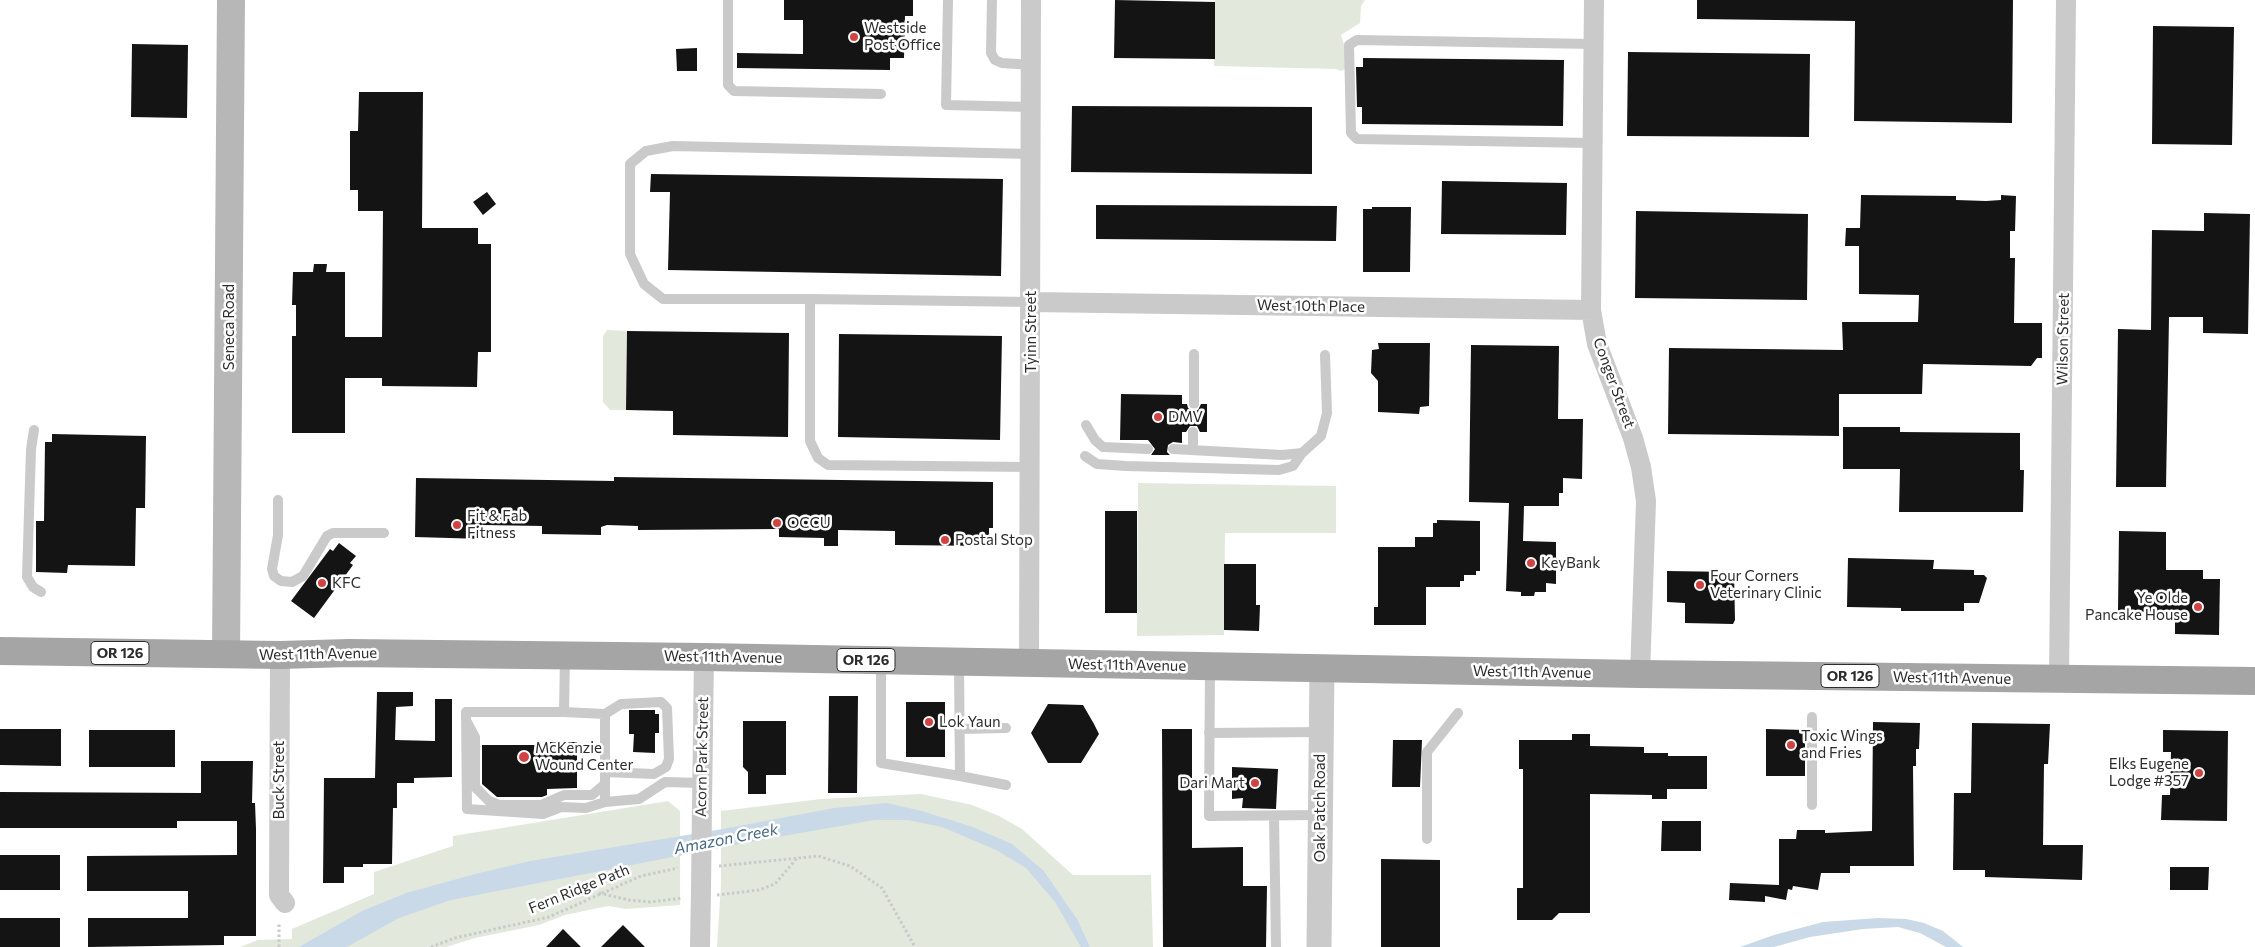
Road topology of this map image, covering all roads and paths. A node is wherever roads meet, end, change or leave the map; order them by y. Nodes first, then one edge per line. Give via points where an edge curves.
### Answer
1 (231, 0) edge
2 (728, 0) edge
3 (948, 0) edge
4 (992, 0) edge
5 (1031, 0) edge
6 (1594, 0) edge
7 (2066, 0) edge
8 (1594, 44) junction
9 (1031, 65) junction
10 (881, 94) dead end
11 (1032, 108) junction
12 (1593, 143) junction
13 (1032, 154) junction
14 (810, 299) junction
15 (1032, 302) junction
16 (1591, 310) junction
17 (1194, 354) dead end
18 (1325, 355) dead end
19 (1194, 404) dead end
20 (1086, 425) dead end
21 (34, 430) dead end
22 (1193, 432) dead end
23 (1148, 448) dead end
24 (1173, 449) dead end
25 (1193, 449) junction
26 (1302, 453) junction
27 (1086, 456) dead end
28 (1030, 467) junction
29 (278, 500) dead end
30 (384, 534) dead end
31 (41, 592) dead end
32 (0, 651) edge
33 (226, 654) junction
34 (280, 655) junction
35 (565, 656) junction
36 (704, 657) junction
37 (881, 660) junction
38 (959, 662) junction
39 (1029, 664) junction
40 (1210, 666) junction
41 (1322, 668) junction
42 (1640, 674) junction
43 (2059, 678) junction
44 (2255, 681) edge
45 (564, 712) junction
46 (1458, 713) dead end
47 (605, 714) junction
48 (466, 717) junction
49 (1812, 717) dead end
50 (1006, 728) dead end
51 (959, 729) junction
52 (1320, 732) junction
53 (1209, 733) junction
54 (605, 772) junction
55 (960, 776) junction
56 (702, 783) junction
57 (605, 784) junction
58 (1006, 785) dead end
59 (605, 802) junction
60 (1812, 805) dead end
61 (1320, 815) junction
62 (1274, 816) junction
63 (1427, 839) dead end
64 (798, 858) junction
65 (719, 866) dead end
66 (678, 868) dead end
67 (599, 893) junction
68 (701, 893) junction
69 (282, 913) joint
70 (279, 947) edge
71 (431, 947) edge
72 (700, 947) edge
73 (915, 947) edge
74 (1276, 947) edge
75 (1319, 947) edge

1 - 33 main road, Seneca Road
2 - 10 lane via 728,85 734,91
3 - 11 lane via 946,106
4 - 9 lane via 994,60
5 - 9 street, Tyinn Street
6 - 8 street, Conger Street
7 - 43 street, Wilson Street
8 - 12 street, Conger Street
8 - 12 lane via 1357,40 1349,45 1351,133 1357,139
9 - 11 street, Tyinn Street
11 - 13 street, Tyinn Street
12 - 16 street, Conger Street
13 - 14 lane via 673,146 646,151 630,164 630,254 644,284 663,299
13 - 15 street, Tyinn Street
14 - 15 lane
14 - 28 lane via 810,441 818,458 828,465
15 - 16 street, West 10th Place
15 - 28 street, Tyinn Street
16 - 42 street, Conger Street via 1597,344 1633,438 1646,501
17 - 19 lane
18 - 26 lane via 1327,413 1321,436
20 - 23 lane via 1103,447
21 - 31 lane via 26,577
22 - 25 lane
24 - 25 lane
25 - 26 lane via 1282,455
26 - 27 lane via 1293,466 1279,470 1097,464
28 - 39 street, Tyinn Street
29 - 30 lane via 278,536 272,562 274,576 281,581 292,582 303,576 332,533
32 - 33 main road, West 11th Avenue / OR 126
33 - 34 main road, West 11th Avenue / OR 126
34 - 35 main road, West 11th Avenue / OR 126
34 - 69 street, Buck Street via 279,895
35 - 36 main road, West 11th Avenue / OR 126
35 - 45 lane
36 - 37 main road, West 11th Avenue / OR 126
36 - 56 street, Acorn Park Street
37 - 38 main road, West 11th Avenue / OR 126
37 - 55 lane via 881,763
38 - 39 main road, West 11th Avenue / OR 126
38 - 51 lane
39 - 40 main road, West 11th Avenue / OR 126
40 - 41 main road, West 11th Avenue / OR 126
40 - 53 lane
41 - 42 main road, West 11th Avenue / OR 126
41 - 52 street, Oak Patch Road
42 - 43 main road, West 11th Avenue / OR 126
43 - 44 main road, West 11th Avenue / OR 126
45 - 47 lane
45 - 48 lane
46 - 63 lane via 1427,752
47 - 54 lane
47 - 54 lane via 621,704 661,702 667,708 669,759 666,767 654,774
48 - 57 lane via 475,737 474,787 489,801 499,805 541,806 564,794 592,795
48 - 59 lane via 467,810 543,814
49 - 60 lane
50 - 51 lane
51 - 55 lane
52 - 53 lane
52 - 61 street, Oak Patch Road
53 - 62 lane via 1209,816
54 - 57 lane
55 - 58 lane
56 - 59 lane via 665,782 639,799
56 - 68 street, Acorn Park Street, bridge
57 - 59 lane
61 - 62 lane
61 - 75 street, Oak Patch Road
62 - 74 lane
64 - 65 path
64 - 68 path via 775,884 767,887 732,894
64 - 73 path via 818,856 832,859 868,876 882,888
66 - 67 path, Fern Ridge Path via 641,876
67 - 68 path via 650,902
67 - 71 path, Fern Ridge Path via 549,917 455,938
68 - 72 street, Acorn Park Street
69 - 70 path

